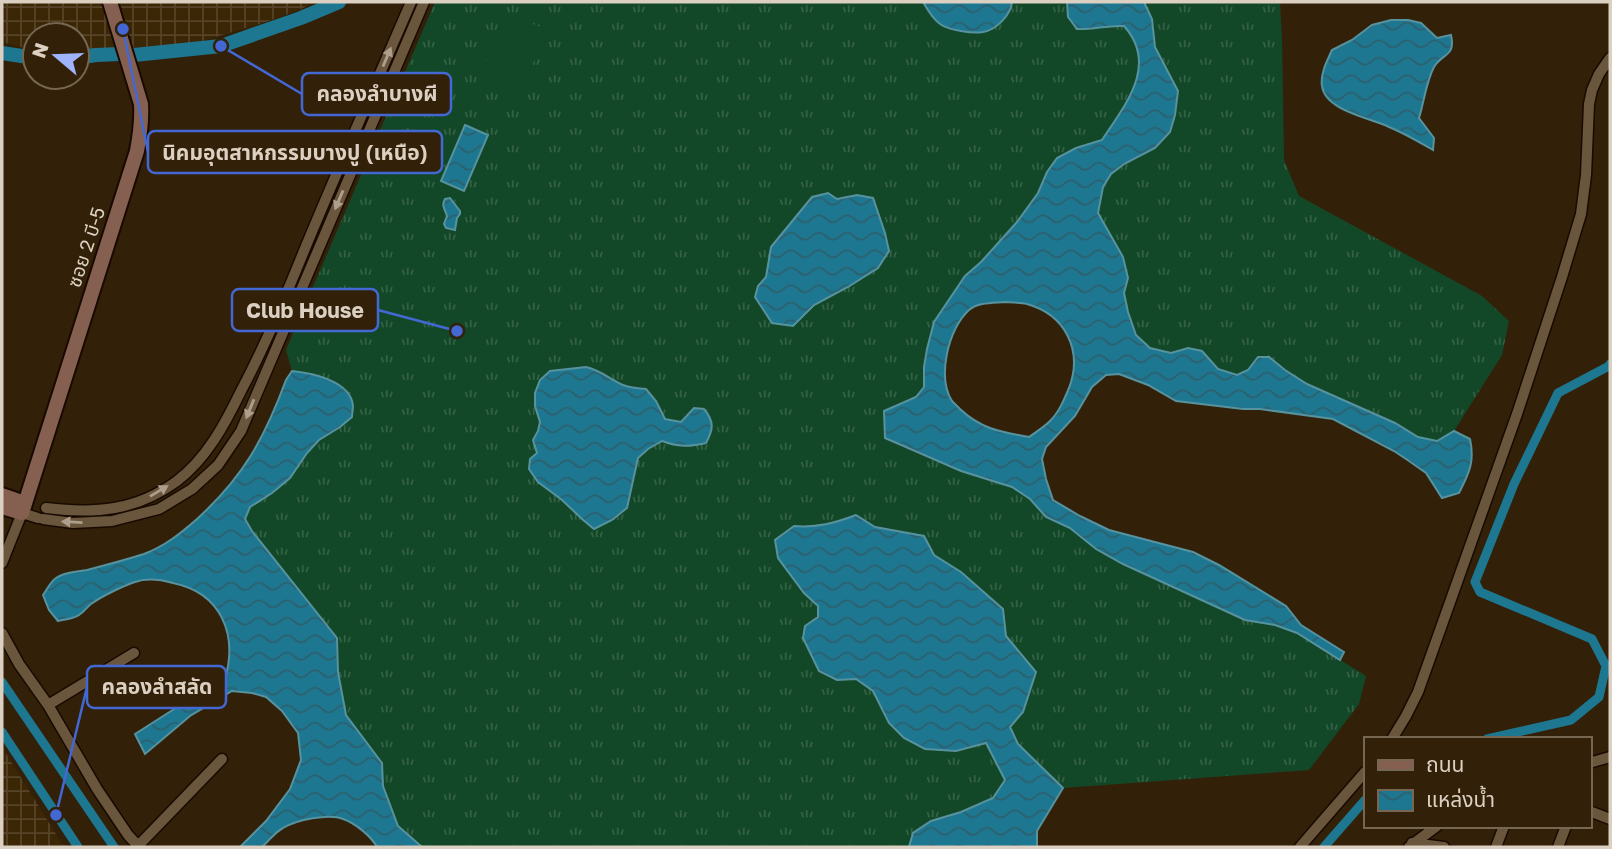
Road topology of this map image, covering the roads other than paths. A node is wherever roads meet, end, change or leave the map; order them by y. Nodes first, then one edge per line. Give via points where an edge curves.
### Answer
1 (110, 2) edge
2 (411, 2) edge
3 (424, 2) edge
4 (1610, 58) edge
5 (2, 495) edge
6 (2, 507) edge
7 (24, 508) junction
8 (42, 513) junction
9 (2, 564) edge
10 (2, 633) edge
11 (134, 653) dead end
12 (48, 705) junction
13 (1393, 737) edge
14 (1610, 757) edge
15 (222, 759) dead end
16 (1591, 764) edge
17 (1364, 773) edge
18 (1591, 812) edge
19 (1610, 819) edge
20 (1434, 828) edge
21 (1503, 828) edge
22 (1565, 828) edge
23 (1411, 845) edge
24 (139, 846) edge
25 (1300, 847) edge
26 (1444, 847) edge
27 (1496, 847) edge
28 (1558, 847) edge

1 - 7 street, ซอย 2 บี-5 via 141,104 141,134
8 -> 2 street via 109,510 147,499 178,480 202,457 260,355
3 -> 8 street via 242,431 218,465 192,489 159,509 112,521 73,523
4 - 13 street via 1592,90 1581,214 1562,277 1418,692
5 - 7 street
6 - 7 street
7 - 8 street
7 - 9 street
10 - 12 street
11 - 12 street
12 - 24 street via 97,789
14 - 16 street
15 - 24 street
17 - 25 street
18 - 19 street
20 - 23 street
21 - 27 street
22 - 28 street
23 - 26 street

